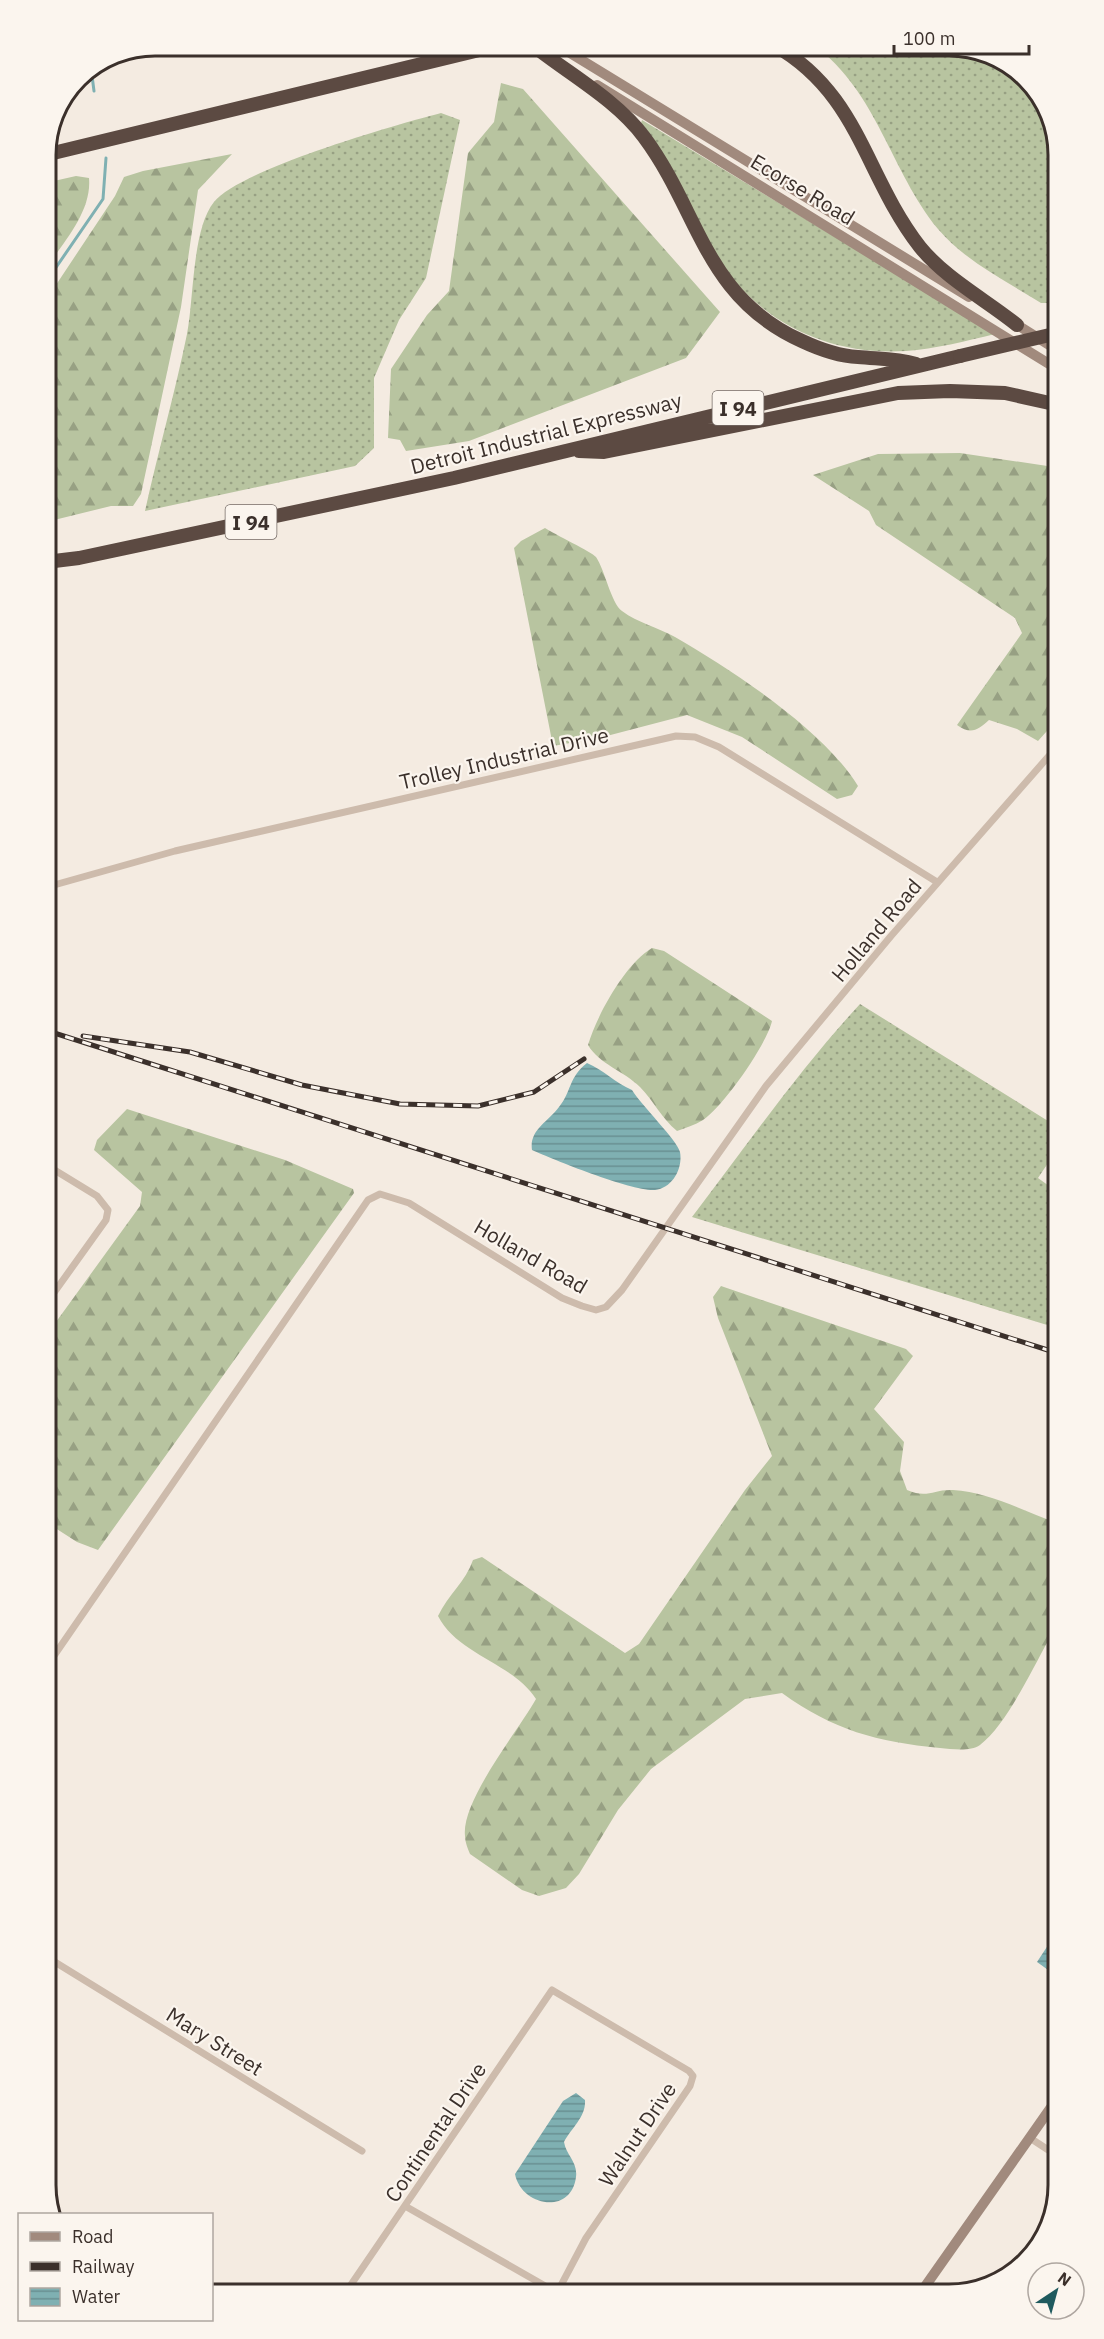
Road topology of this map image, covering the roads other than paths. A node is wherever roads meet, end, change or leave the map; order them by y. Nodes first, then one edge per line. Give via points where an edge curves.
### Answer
1 (453, 56) edge
2 (546, 56) edge
3 (548, 56) edge
4 (575, 56) edge
5 (789, 56) edge
6 (56, 152) edge
7 (1017, 325) junction
8 (1048, 335) edge
9 (1048, 344) edge
10 (1048, 363) edge
11 (918, 365) junction
12 (1048, 403) edge
13 (558, 451) junction
14 (56, 561) edge
15 (1048, 757) edge
16 (937, 882) junction
17 (56, 885) edge
18 (56, 1171) edge
19 (56, 1290) edge
20 (56, 1653) edge
21 (56, 1963) edge
22 (552, 1990) joint
23 (1048, 2112) edge
24 (1030, 2138) junction
25 (1048, 2150) edge
26 (362, 2151) dead end
27 (405, 2206) junction
28 (352, 2283) edge
29 (543, 2283) edge
30 (560, 2284) edge
31 (927, 2284) edge

1 - 6 highway
2 - 11 highway via 624,115 642,134 658,156 718,270 753,310 800,340 829,352 897,358
3 - 10 main road, Ecorse Road
4 - 7 main road, Ecorse Road
5 - 7 highway via 812,73 847,114 887,194 922,249
7 - 9 main road, Ecorse Road
8 - 11 highway, Detroit Industrial Expressway / I 94, bridge
11 - 13 highway, Detroit Industrial Expressway / I 94
12 - 13 highway via 1005,393 898,393 604,452
13 - 14 highway, Detroit Industrial Expressway / I 94 via 454,478
15 - 16 street, Holland Road
16 - 17 street, Trolley Industrial Drive via 719,747 695,737 676,736 186,849
16 - 20 street, Holland Road via 765,1086 622,1290 606,1307 596,1310 562,1298 409,1203 380,1194 368,1200
18 - 19 street via 97,1196 108,1210 106,1220
21 - 26 street, Mary Street
22 - 27 street, Continental Drive
22 - 30 street, Walnut Drive via 693,2076 690,2086 585,2238
23 - 24 main road
24 - 25 street
24 - 31 main road
27 - 28 street, Continental Drive
27 - 29 street

